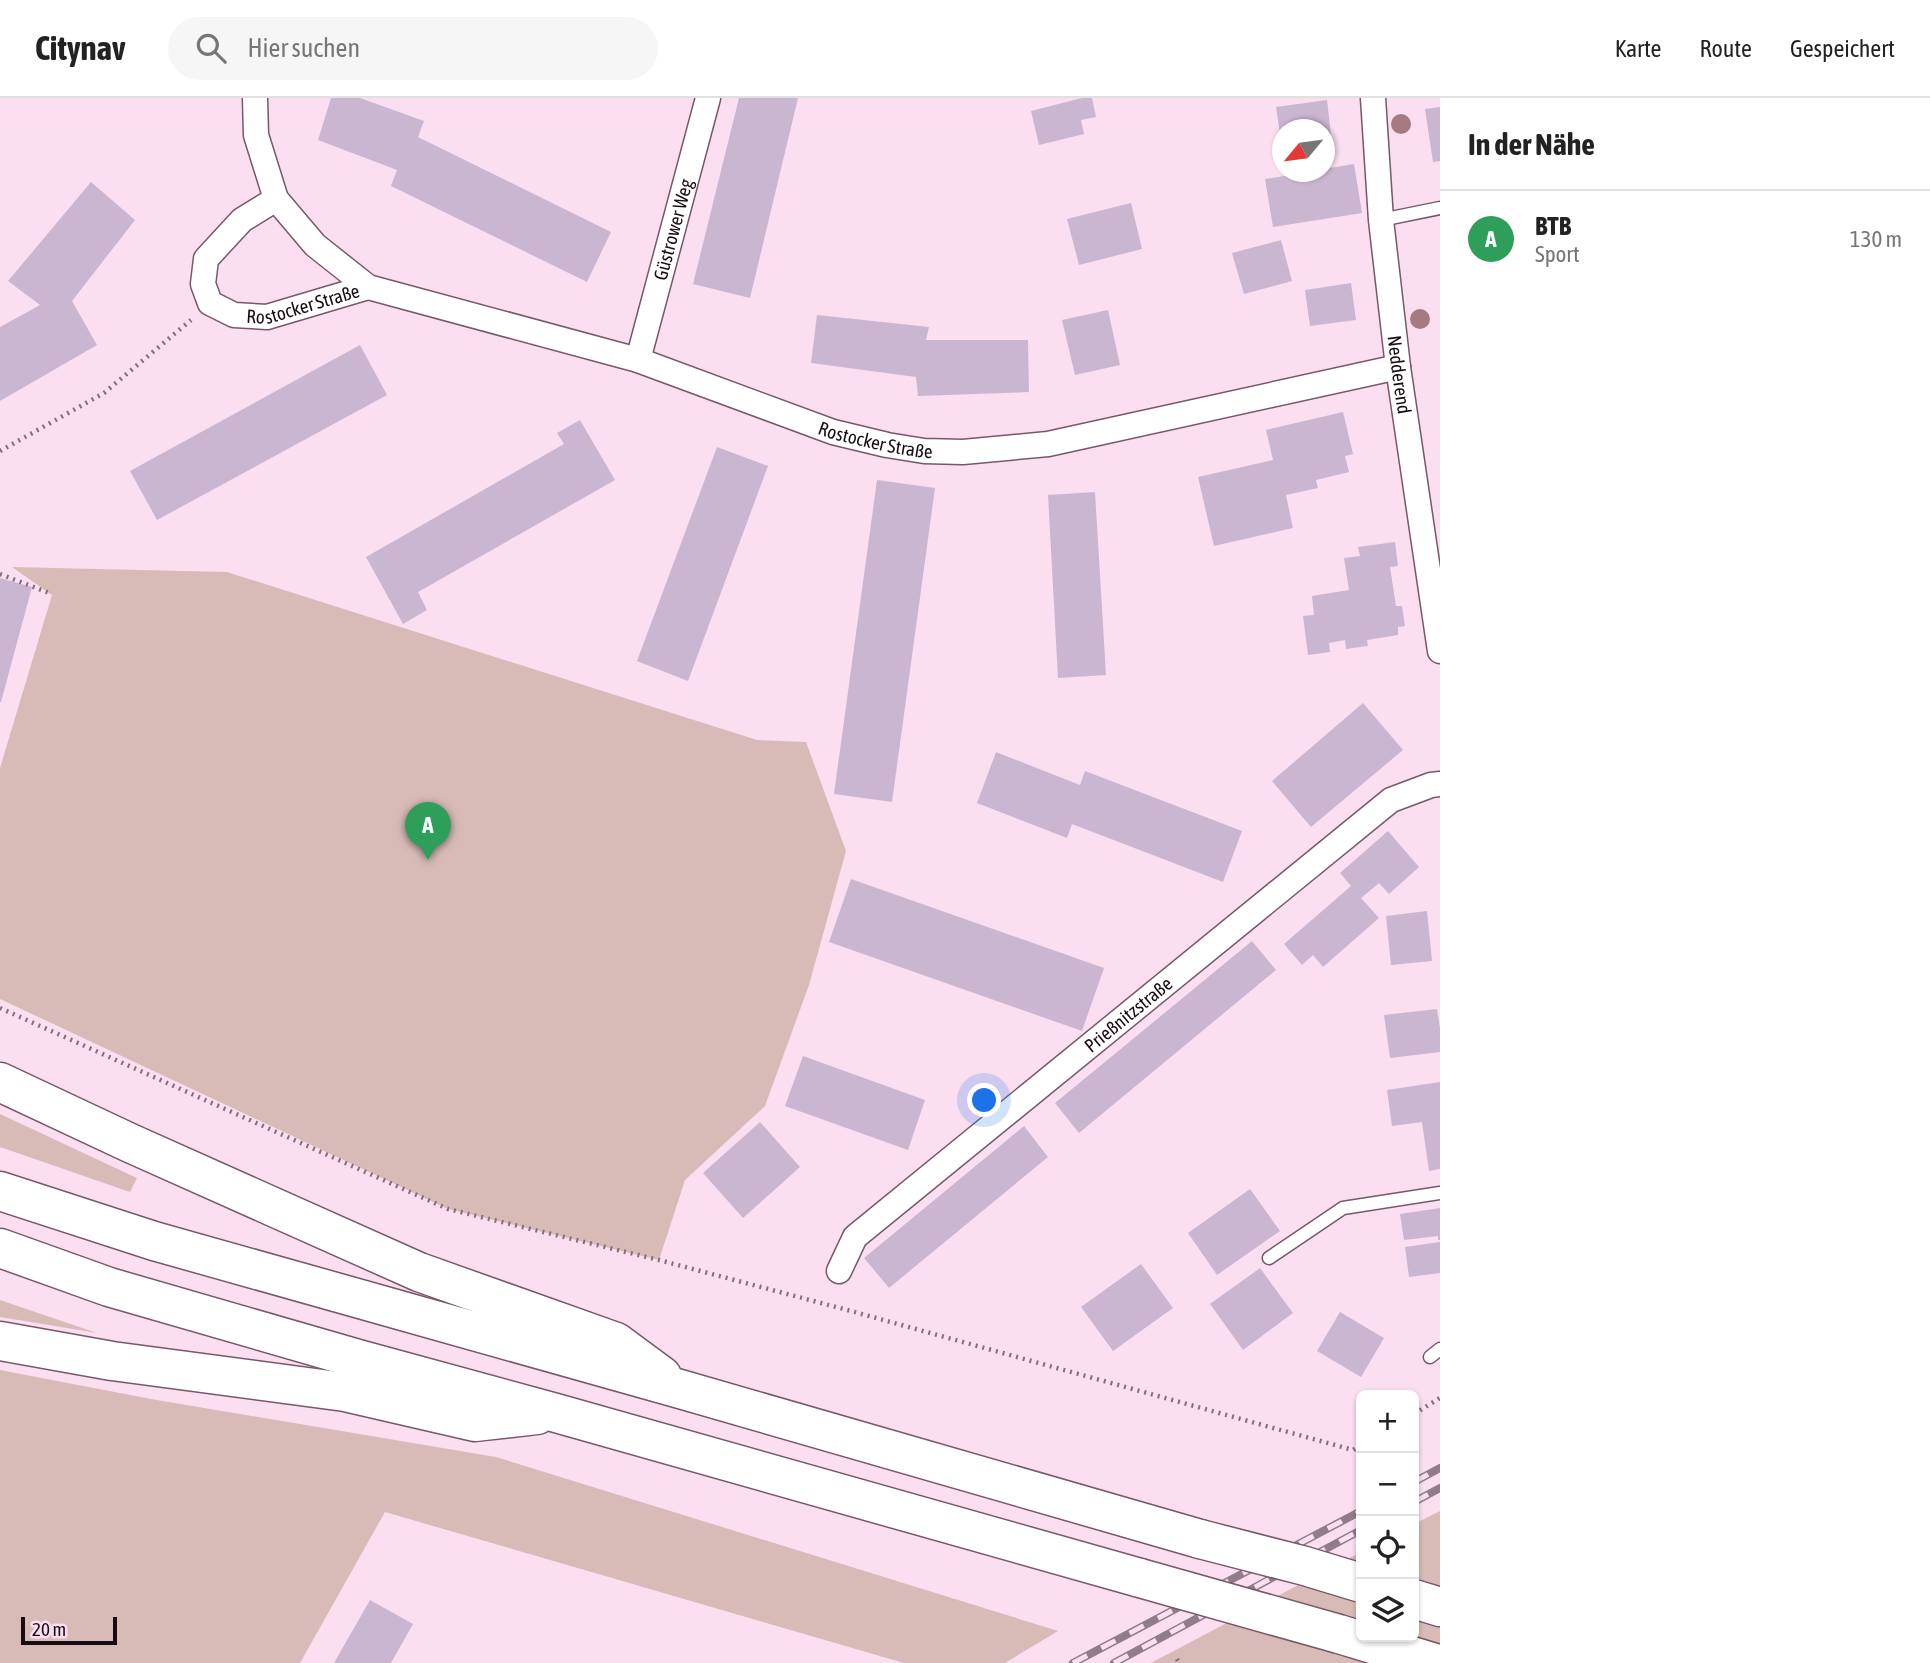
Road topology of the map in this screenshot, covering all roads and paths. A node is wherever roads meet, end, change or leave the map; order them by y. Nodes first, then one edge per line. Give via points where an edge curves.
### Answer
1 (254, 98) edge
2 (708, 98) edge
3 (1373, 98) edge
4 (276, 199) junction
5 (1440, 208) edge
6 (1381, 220) junction
7 (368, 288) junction
8 (210, 303) junction
9 (638, 360) junction
10 (1398, 367) junction
11 (0, 452) edge
12 (0, 574) edge
13 (52, 594) dead end
14 (1440, 651) edge
15 (1440, 784) edge
16 (0, 1008) edge
17 (0, 1082) edge
18 (0, 1191) edge
19 (1440, 1192) edge
20 (0, 1248) edge
21 (1269, 1258) dead end
22 (839, 1271) dead end
23 (0, 1341) edge
24 (681, 1389) junction
25 (1440, 1398) edge
26 (1419, 1411) edge
27 (556, 1413) junction
28 (1356, 1448) edge
29 (1356, 1581) edge
30 (1419, 1601) edge
31 (1440, 1607) edge
32 (1435, 1663) edge

1 - 4 street, Rostocker Straße via 256,135
2 - 9 street, Güstrower Weg
3 - 6 street, Nedderend
4 - 7 street, Rostocker Straße via 314,245
4 - 8 street via 242,220 206,259 203,284
5 - 6 lane
6 - 10 street, Nedderend
7 - 8 street, Rostocker Straße via 267,317 234,315
7 - 9 street, Rostocker Straße
8 - 11 path via 104,393
9 - 10 street, Rostocker Straße via 833,432 924,451 963,452 1048,444
10 - 14 street, Nedderend
12 - 13 path
15 - 22 street, Prießnitzstraße via 1391,800 855,1237
16 - 28 path via 448,1209 659,1260
17 - 24 highway via 419,1272 616,1342
18 - 24 highway via 154,1241
19 - 21 lane via 1343,1208
20 - 27 highway via 122,1291
23 - 27 highway via 345,1392 475,1422
24 - 29 highway, bridge
25 - 26 path
27 - 32 highway, bridge
30 - 31 highway

